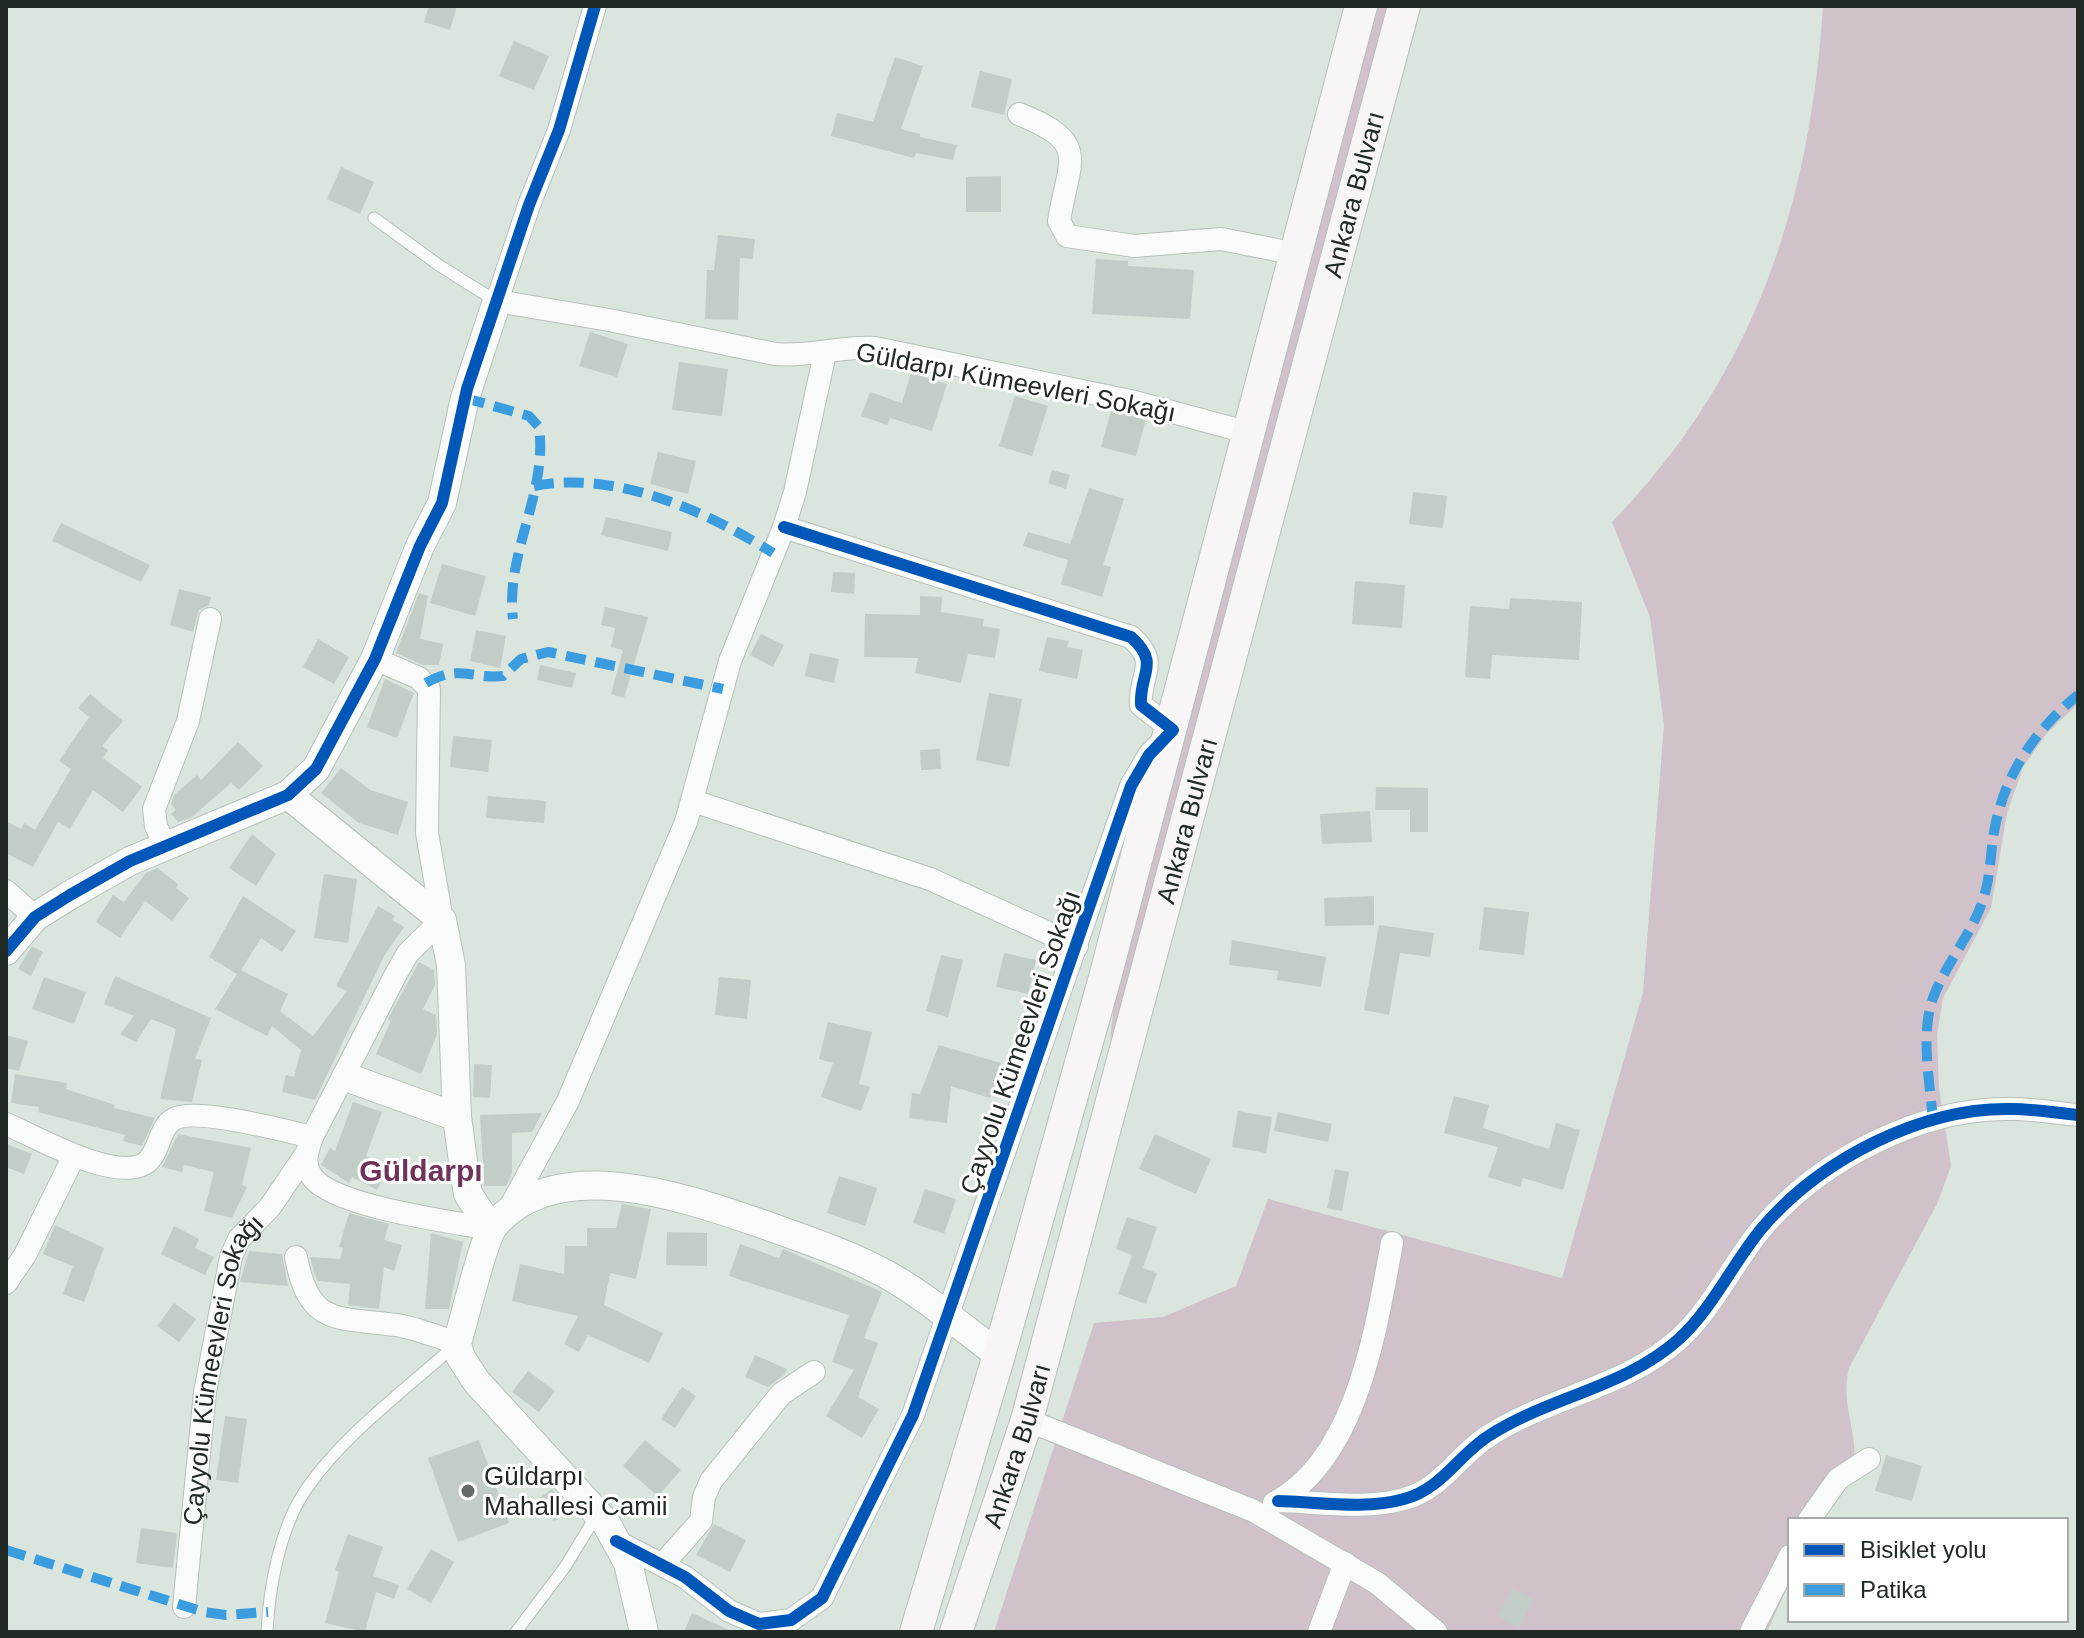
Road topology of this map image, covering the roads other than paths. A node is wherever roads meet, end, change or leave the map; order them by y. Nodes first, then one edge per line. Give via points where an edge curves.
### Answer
1 (595, 6) edge
2 (1361, 6) edge
3 (1404, 6) edge
4 (1019, 114) dead end
5 (374, 218) dead end
6 (1297, 254) junction
7 (497, 301) junction
8 (825, 353) junction
9 (1250, 433) junction
10 (784, 527) junction
11 (210, 619) dead end
12 (375, 659) junction
13 (1173, 730) junction
14 (288, 795) junction
15 (693, 801) junction
16 (165, 846) junction
17 (6, 891) edge
18 (35, 917) junction
19 (442, 920) junction
20 (1077, 946) junction
21 (6, 951) edge
22 (346, 1077) junction
23 (2078, 1115) edge
24 (457, 1117) junction
25 (6, 1124) edge
26 (309, 1145) junction
27 (74, 1156) junction
28 (498, 1222) junction
29 (1392, 1243) dead end
30 (296, 1257) dead end
31 (6, 1283) edge
32 (949, 1317) junction
33 (457, 1343) junction
34 (999, 1355) junction
35 (814, 1372) dead end
36 (1027, 1420) junction
37 (1869, 1459) dead end
38 (1278, 1501) junction
39 (1254, 1511) junction
40 (598, 1512) junction
41 (1810, 1518) edge
42 (616, 1541) junction
43 (1788, 1560) edge
44 (1345, 1563) junction
45 (662, 1565) junction
46 (184, 1607) dead end
47 (267, 1632) edge
48 (516, 1632) edge
49 (644, 1632) edge
50 (916, 1632) edge
51 (956, 1632) edge
52 (1319, 1632) edge
53 (1436, 1632) edge
54 (1751, 1632) edge

1 - 7 street via 559,130
2 - 6 main road, Ankara Bulvarı
3 - 36 main road, Ankara Bulvarı
4 - 6 street via 1056,132 1070,152 1059,221 1067,236 1134,246 1221,239
5 - 7 lane
6 - 9 main road, Ankara Bulvarı
7 - 8 street, Güldarpı Kümeevleri Sokağı via 744,349 802,357
7 - 12 street via 465,398 442,503
8 - 9 street, Güldarpı Kümeevleri Sokağı via 875,348 1135,402
8 - 10 street
9 - 13 main road, Ankara Bulvarı
10 - 13 street via 1131,637 1148,660 1141,705
10 - 15 street via 730,661
11 - 16 street via 188,721 154,809
12 - 14 street via 316,769
12 - 19 street via 419,678 429,689 427,833
13 - 20 street, Çayyolu Kümeevleri Sokağı via 1149,755 1131,786
13 - 34 main road, Ankara Bulvarı
14 - 16 street
14 - 19 street
15 - 20 street, Çayyolu Kümeevleri Sokağı via 930,879
15 - 28 street via 568,1101
16 - 18 street
17 - 18 street
18 - 21 street
19 - 22 street, Çayyolu Kümeevleri Sokağı via 408,953
19 - 24 street via 453,994
20 - 32 street, Çayyolu Kümeevleri Sokağı
22 - 24 street
22 - 26 street, Çayyolu Kümeevleri Sokağı
23 - 38 street via 1974,1111 1879,1142 1789,1200 1680,1338 1643,1365 1490,1435 1420,1494 1375,1503
24 - 28 street via 468,1194
25 - 27 street
26 - 27 street via 233,1120 184,1116 168,1124 143,1164 113,1165
26 - 28 street via 313,1179 332,1191 374,1206
26 - 46 street, Çayyolu Kümeevleri Sokağı via 231,1257 205,1392
27 - 31 street
28 - 32 street via 536,1197 572,1189 616,1186 664,1193 862,1263
28 - 33 street
29 - 38 street via 1358,1391 1320,1464
30 - 33 street, Çayyolu Kümeevleri Sokağı via 308,1296 327,1316 413,1328
32 - 34 street
32 - 45 street, Çayyolu Kümeevleri Sokağı via 899,1449 832,1581 808,1611 791,1620 759,1624 729,1611
33 - 40 street via 476,1381
33 - 47 lane via 350,1440 304,1493 283,1544
34 - 36 main road
34 - 50 main road, Ankara Bulvarı
35 - 45 street via 781,1394 711,1481 695,1532
36 - 39 street
36 - 51 main road, Ankara Bulvarı
37 - 41 street via 1838,1479
38 - 39 street
39 - 44 street
40 - 42 street
40 - 48 lane
42 - 45 street, Çayyolu Kümeevleri Sokağı
42 - 49 street via 631,1574
43 - 54 street
44 - 52 street
44 - 53 street

